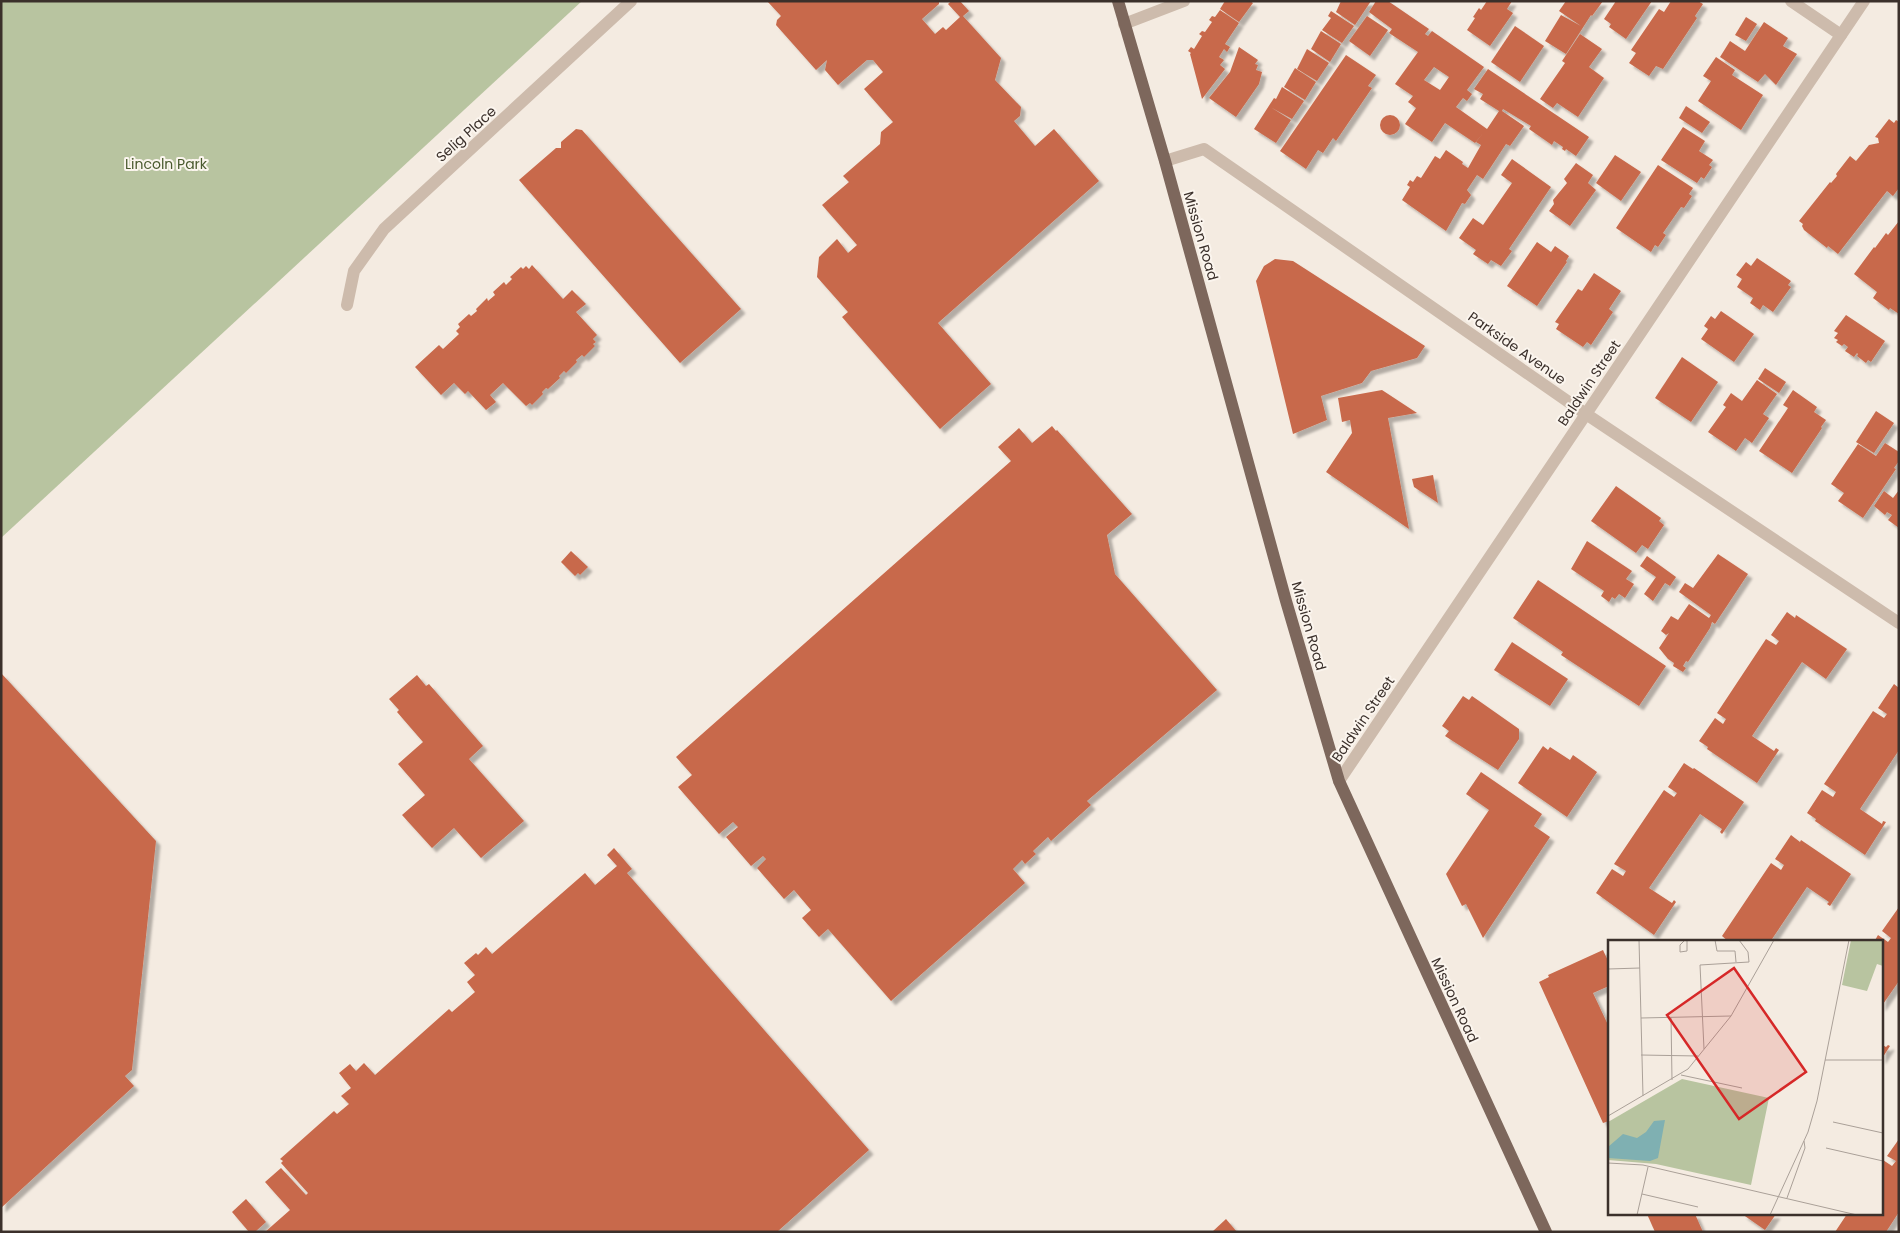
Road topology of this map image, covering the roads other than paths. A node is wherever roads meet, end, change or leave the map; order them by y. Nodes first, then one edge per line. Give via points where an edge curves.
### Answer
1 (631, 1) edge
2 (1118, 1) edge
3 (1184, 1) edge
4 (1791, 1) edge
5 (1864, 1) edge
6 (1124, 24) junction
7 (1841, 35) junction
8 (1165, 161) junction
9 (347, 305) dead end
10 (1586, 414) junction
11 (1899, 623) edge
12 (1339, 781) junction
13 (1546, 1232) edge

1 - 9 street, Selig Place via 384,230 354,271
2 - 6 main road, Mission Road
3 - 6 street
4 - 7 street
5 - 7 street, Baldwin Street
6 - 8 main road, Mission Road
7 - 10 street, Baldwin Street
8 - 10 street, Parkside Avenue via 1204,149
8 - 12 main road, Mission Road
10 - 11 street, Parkside Avenue
10 - 12 street, Baldwin Street
12 - 13 main road, Mission Road

